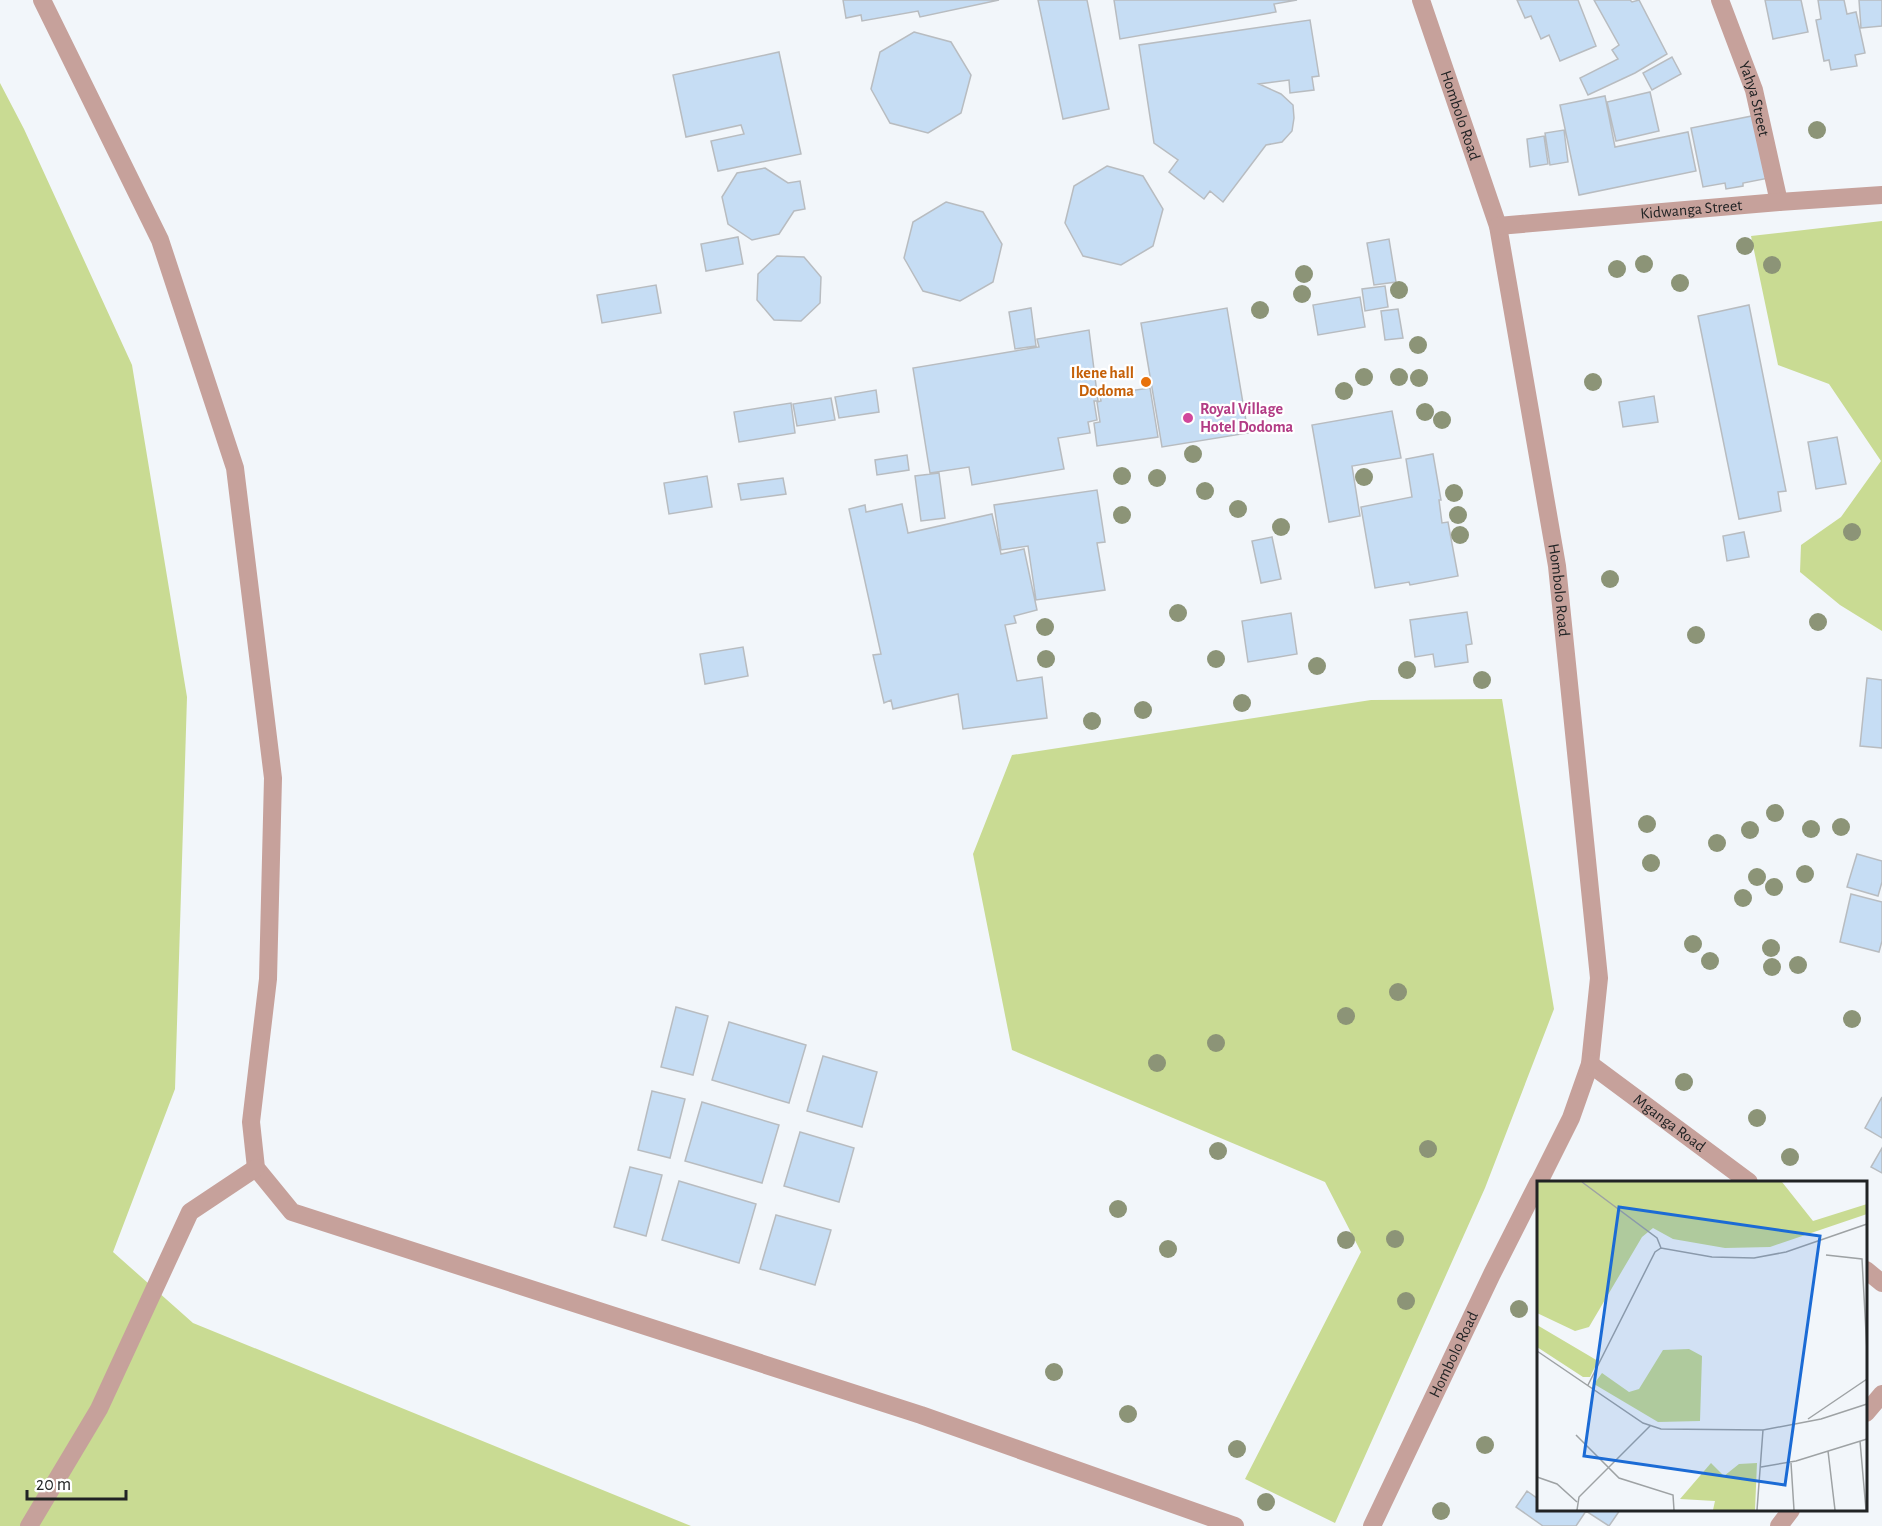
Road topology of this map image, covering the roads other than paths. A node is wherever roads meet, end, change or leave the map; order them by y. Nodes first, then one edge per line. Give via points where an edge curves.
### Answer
1 (42, 0) edge
2 (1421, 0) edge
3 (1720, 0) edge
4 (1882, 195) edge
5 (1779, 202) junction
6 (1498, 225) junction
7 (1590, 1064) junction
8 (256, 1168) junction
9 (1540, 1181) edge
10 (1748, 1181) edge
11 (1537, 1187) edge
12 (1867, 1271) edge
13 (1882, 1283) edge
14 (1882, 1394) edge
15 (1867, 1412) edge
16 (1790, 1511) edge
17 (29, 1526) edge
18 (1235, 1526) edge
19 (1372, 1526) edge
20 (1779, 1526) edge

1 - 8 street via 160,240 235,468 273,778 268,979 251,1122
2 - 6 street, Hombolo Road
3 - 5 street, Yahya Street via 1754,90
4 - 5 street, Kidwanga Street
5 - 6 street, Kidwanga Street
6 - 7 street, Hombolo Road via 1557,566 1599,978
7 - 9 street, Hombolo Road via 1571,1118
7 - 10 street, Mganga Road
8 - 17 street via 190,1212 99,1409
8 - 18 street via 292,1212 921,1415
11 - 19 street, Hombolo Road
12 - 13 street
14 - 15 street
16 - 20 street

